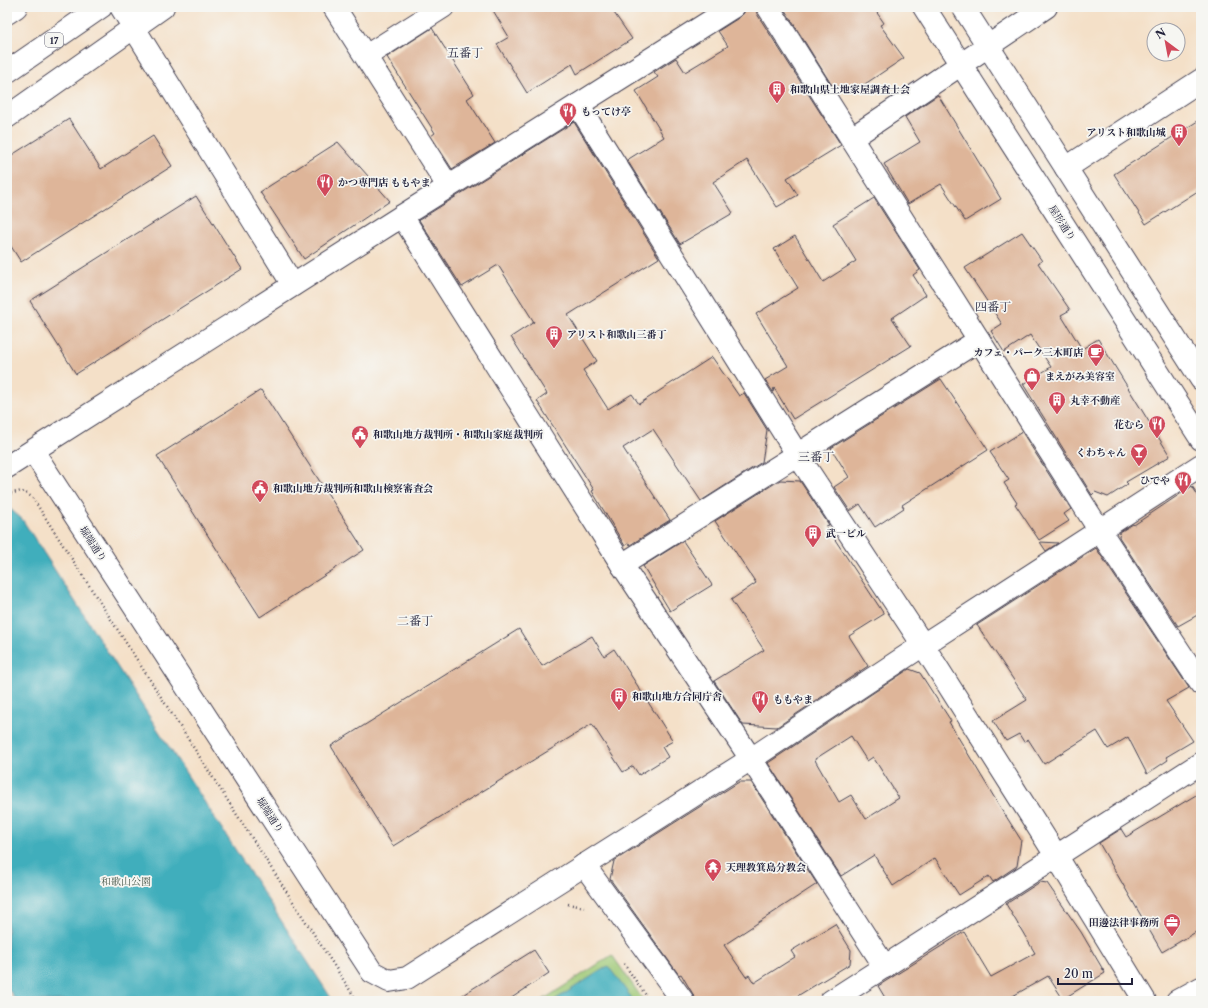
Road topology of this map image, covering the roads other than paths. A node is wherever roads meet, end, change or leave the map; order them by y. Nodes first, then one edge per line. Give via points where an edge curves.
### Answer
1 (16, 7) edge
2 (101, 7) edge
3 (121, 7) edge
4 (163, 7) edge
5 (334, 7) edge
6 (443, 7) edge
7 (733, 7) edge
8 (768, 7) edge
9 (924, 7) edge
10 (963, 7) edge
11 (1046, 7) edge
12 (7, 13) edge
13 (134, 28) junction
14 (989, 47) junction
15 (366, 56) junction
16 (961, 65) junction
17 (7, 72) edge
18 (1201, 80) edge
19 (578, 105) junction
20 (7, 116) edge
21 (852, 138) junction
22 (1066, 168) junction
23 (448, 186) junction
24 (402, 216) junction
25 (293, 285) junction
26 (979, 340) junction
27 (1201, 379) edge
28 (1201, 439) edge
29 (33, 451) junction
30 (797, 454) junction
31 (1201, 465) edge
32 (7, 467) edge
33 (1100, 530) junction
34 (622, 565) junction
35 (923, 645) junction
36 (1201, 684) edge
37 (751, 759) junction
38 (1201, 764) edge
39 (1057, 857) junction
40 (584, 865) junction
41 (885, 967) junction
42 (1201, 988) edge
43 (683, 1001) edge
44 (831, 1001) edge
45 (1145, 1001) edge
46 (1177, 1001) edge

1 - 12 street
2 - 17 street, 17
3 - 13 street
4 - 13 street
5 - 15 street
6 - 15 street
7 - 19 street
8 - 21 street
9 - 16 street, 屋形通り
10 - 14 street
11 - 14 street
13 - 20 street
13 - 25 street
14 - 16 street
14 - 22 street
15 - 23 street
16 - 21 street
16 - 28 street, 屋形通り
18 - 22 street
19 - 23 street
19 - 30 street
21 - 26 street
22 - 27 street
23 - 24 street
24 - 25 street
24 - 34 street
25 - 29 street
26 - 30 street
26 - 33 street
29 - 32 street
29 - 40 street, 堀端通り via 372,972 389,981 407,978
30 - 34 street
30 - 35 street
31 - 33 street, 堀端通り
33 - 35 street, 堀端通り
33 - 36 street
34 - 37 street
35 - 37 street, 堀端通り
35 - 39 street
37 - 40 street, 堀端通り
37 - 41 street
38 - 39 street
39 - 41 street
39 - 45 street
40 - 43 street
41 - 44 street
42 - 46 street

